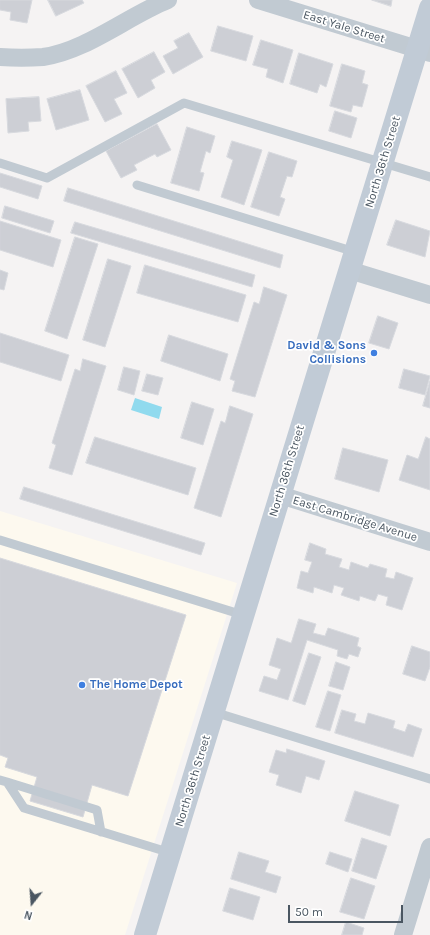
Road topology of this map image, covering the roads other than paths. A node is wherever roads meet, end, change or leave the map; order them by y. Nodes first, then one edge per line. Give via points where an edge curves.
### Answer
1 (168, 0) edge
2 (258, 0) edge
3 (430, 8) edge
4 (424, 51) edge
5 (0, 57) edge
6 (382, 162) junction
7 (0, 163) edge
8 (430, 177) edge
9 (137, 186) dead end
10 (352, 261) junction
11 (430, 295) edge
12 (280, 495) junction
13 (0, 540) edge
14 (430, 542) edge
15 (244, 615) junction
16 (214, 712) junction
17 (430, 779) edge
18 (4, 781) edge
19 (101, 832) junction
20 (430, 847) edge
21 (171, 853) junction
22 (145, 935) edge
23 (403, 935) edge

1 - 5 street via 151,6 70,49 44,56
2 - 4 street, East Yale Street
3 - 4 main road, North 36th Street
4 - 6 main road, North 36th Street
6 - 7 lane via 184,104 46,178
6 - 8 lane
6 - 10 main road, North 36th Street
9 - 10 lane
10 - 11 street
10 - 12 main road, North 36th Street
12 - 14 street, East Cambridge Avenue
12 - 15 main road, North 36th Street
13 - 15 lane
15 - 16 main road, North 36th Street
16 - 17 lane
16 - 21 main road, North 36th Street
18 - 19 lane via 24,808
18 - 19 lane via 97,810
19 - 21 lane
20 - 23 street
21 - 22 main road, North 36th Street

